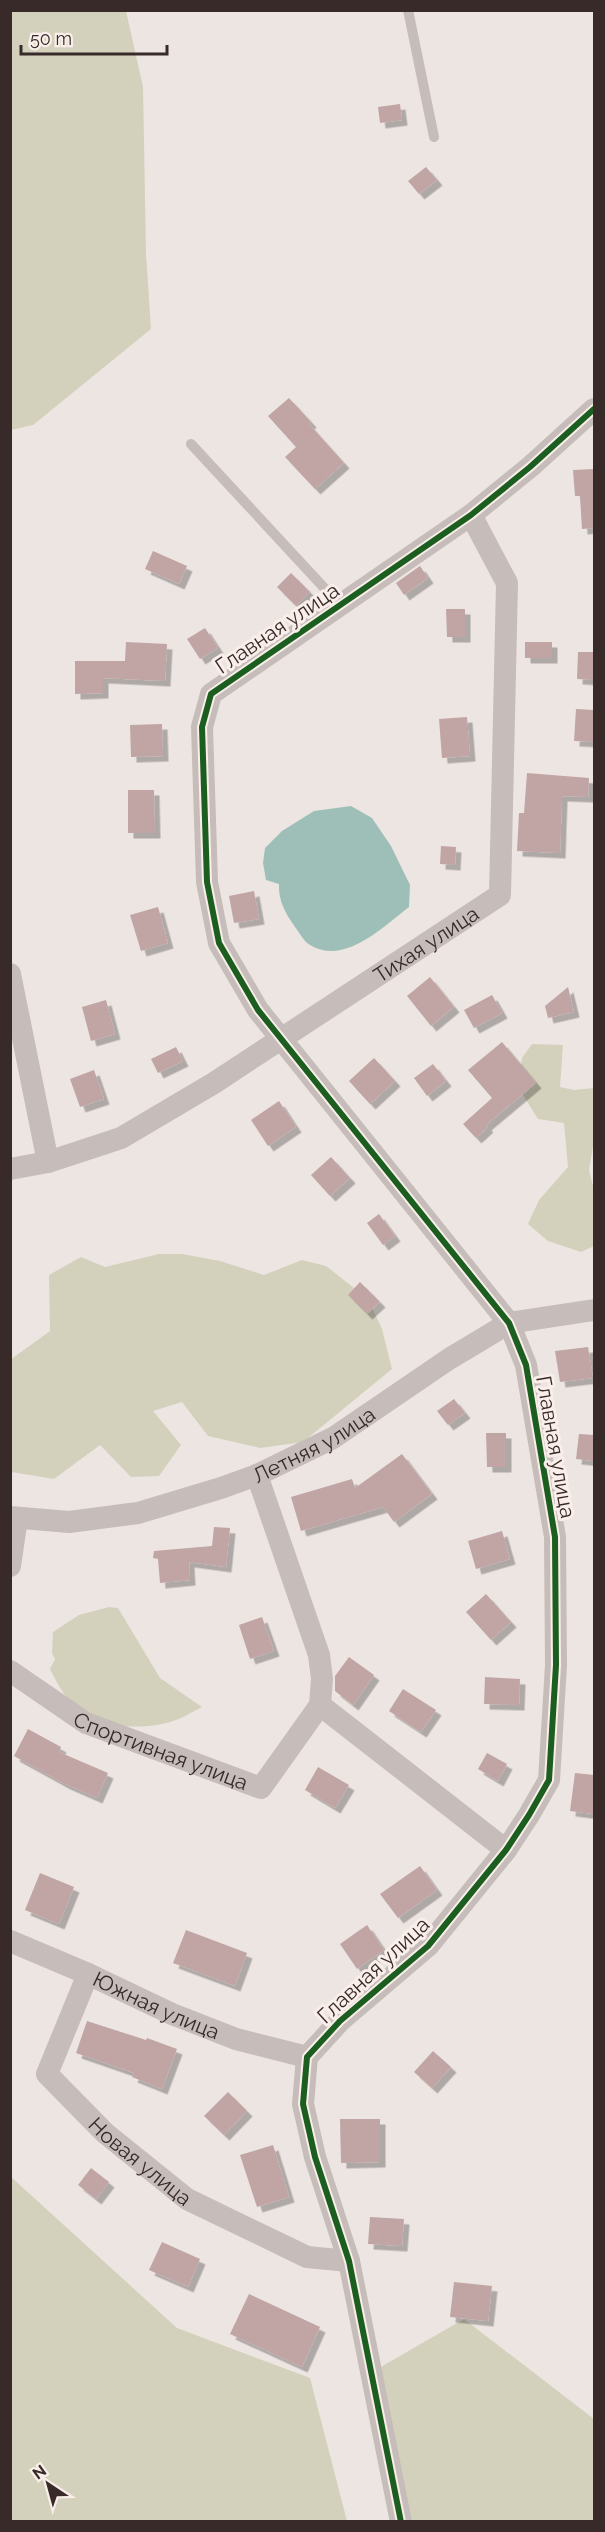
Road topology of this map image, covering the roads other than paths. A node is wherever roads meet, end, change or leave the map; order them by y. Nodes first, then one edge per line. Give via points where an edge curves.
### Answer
1 (408, 10) edge
2 (434, 137) dead end
3 (594, 410) edge
4 (191, 444) dead end
5 (471, 515) junction
6 (340, 605) junction
7 (10, 974) edge
8 (281, 1039) junction
9 (48, 1162) junction
10 (10, 1169) edge
11 (594, 1310) edge
12 (509, 1323) junction
13 (257, 1475) junction
14 (14, 1518) edge
15 (10, 1566) edge
16 (10, 1671) edge
17 (320, 1705) junction
18 (506, 1850) junction
19 (10, 1941) edge
20 (88, 1974) junction
21 (308, 2057) junction
22 (349, 2261) junction
23 (401, 2522) edge

1 - 2 lane
3 - 5 street, Главная улица
4 - 6 lane
5 - 6 street, Главная улица
5 - 8 street, Тихая улица via 507,583 500,895
6 - 8 street, Главная улица via 211,694 202,727 207,882 219,943 258,1010
7 - 9 street
8 - 9 street, Тихая улица via 121,1138
8 - 12 street, Главная улица
9 - 10 street, Тихая улица
11 - 12 street, Летняя улица
12 - 13 street, Летняя улица via 333,1438
12 - 18 street, Главная улица via 525,1365 555,1537 556,1665 549,1780
13 - 14 street, Летняя улица via 138,1513 69,1522
13 - 17 street via 319,1655
14 - 15 street
16 - 17 street, Спортивная улица via 86,1723 261,1788
17 - 18 street
18 - 21 street, Главная улица via 428,1946 340,2021
19 - 20 street, Южная улица
20 - 21 street, Южная улица via 236,2039
20 - 22 street, Новая улица via 47,2074 105,2133 187,2199 307,2257
21 - 22 street via 303,2104 315,2157
22 - 23 street

